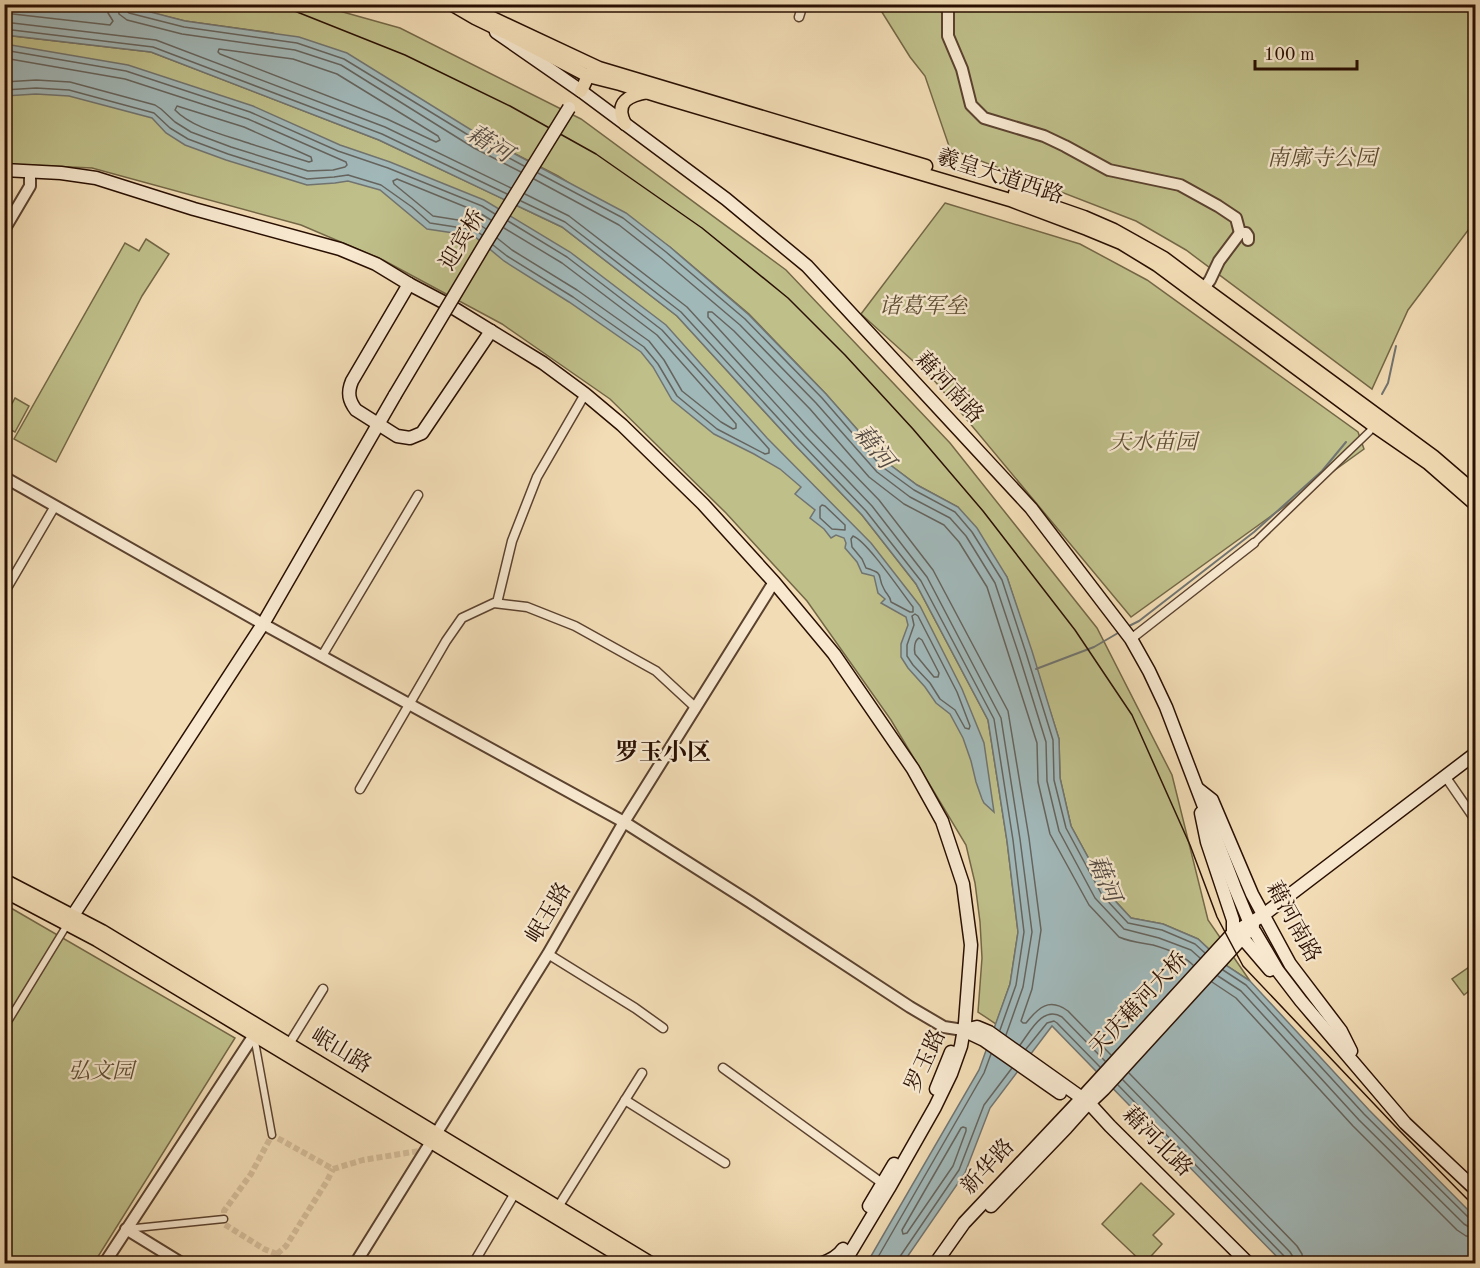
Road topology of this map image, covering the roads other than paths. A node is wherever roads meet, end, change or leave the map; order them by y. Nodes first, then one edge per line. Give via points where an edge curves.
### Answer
1 (451, 4) edge
2 (469, 4) edge
3 (803, 4) edge
4 (942, 4) edge
5 (800, 17) dead end
6 (475, 18) junction
7 (599, 68) junction
8 (588, 76) junction
9 (580, 91) junction
10 (649, 92) junction
11 (625, 124) junction
12 (4, 170) edge
13 (30, 171) junction
14 (4, 230) edge
15 (409, 284) junction
16 (1204, 288) junction
17 (491, 331) junction
18 (585, 394) junction
19 (378, 424) junction
20 (1374, 425) junction
21 (4, 477) edge
22 (1476, 493) edge
23 (418, 495) dead end
24 (1476, 505) edge
25 (55, 506) junction
26 (1254, 543) joint
27 (774, 582) junction
28 (4, 593) edge
29 (497, 603) junction
30 (263, 624) junction
31 (1131, 639) junction
32 (322, 656) junction
33 (409, 705) junction
34 (696, 708) junction
35 (1476, 753) edge
36 (1445, 776) junction
37 (360, 789) dead end
38 (1197, 789) junction
39 (1476, 821) edge
40 (624, 822) junction
41 (4, 880) edge
42 (4, 891) edge
43 (1262, 916) junction
44 (1248, 919) dead end
45 (70, 920) junction
46 (1255, 932) dead end
47 (1236, 937) junction
48 (548, 954) junction
49 (323, 989) dead end
50 (663, 1028) dead end
51 (4, 1029) edge
52 (963, 1030) junction
53 (254, 1035) junction
54 (289, 1044) junction
55 (1346, 1052) junction
56 (723, 1068) dead end
57 (1362, 1072) junction
58 (642, 1073) dead end
59 (625, 1100) junction
60 (1082, 1103) junction
61 (272, 1135) dead end
62 (433, 1137) junction
63 (725, 1163) dead end
64 (882, 1183) junction
65 (1476, 1190) edge
66 (515, 1192) junction
67 (558, 1207) junction
68 (224, 1219) dead end
69 (126, 1228) junction
70 (104, 1263) edge
71 (183, 1263) edge
72 (355, 1263) edge
73 (473, 1263) edge
74 (633, 1263) edge
75 (652, 1263) edge
76 (820, 1263) edge
77 (839, 1263) edge
78 (935, 1263) edge
79 (940, 1263) edge
80 (1239, 1263) edge
81 (1249, 1263) edge

1 - 6 main road, 羲皇大道西路
2 - 7 main road, 羲皇大道西路
3 - 5 street
4 - 16 street via 948,10 948,36 971,105 984,118 1044,136 1109,170 1180,185 1236,218 1244,237 1219,261
6 - 8 main road, 羲皇大道西路
6 - 9 main road, 藉河南路
7 - 8 main road
7 - 16 main road, 羲皇大道西路 via 1010,191 1084,217 1164,258
8 - 9 main road
8 - 10 main road, 羲皇大道西路
9 - 11 main road, 藉河南路
9 - 19 main road, 迎宾桥, bridge
10 - 11 main road via 625,100 621,112
10 - 16 main road, 羲皇大道西路 via 1010,200 1121,243
11 - 31 main road, 藉河南路 via 807,266 1031,508
12 - 13 main road
13 - 14 street via 30,186
13 - 15 main road via 96,178 340,249
15 - 17 main road
15 - 19 main road via 349,388 351,404
16 - 20 main road, 羲皇大道西路
16 - 22 main road, 羲皇大道西路 via 1433,456
17 - 18 main road
17 - 19 main road via 422,433 403,438
18 - 27 main road via 703,504
18 - 29 street via 537,477 512,541
19 - 30 main road, 迎宾桥
20 - 24 main road, 羲皇大道西路 via 1428,463
20 - 26 street
21 - 25 street
23 - 32 street
25 - 28 street
25 - 30 street
26 - 31 street
27 - 34 street, 岷玉路
27 - 52 main road via 834,654 914,769 942,821 963,884 971,945
29 - 33 street via 462,618
29 - 34 street via 527,607 575,626 656,671
30 - 32 street
30 - 45 main road, 迎宾桥
31 - 38 main road, 藉河南路 via 1166,707
32 - 33 street
33 - 37 street
33 - 40 street
34 - 40 street, 岷玉路
35 - 36 main road, 天庆藉河大桥
36 - 39 street
36 - 43 main road, 天庆藉河大桥
38 - 43 main road, 藉河南路 via 1212,800
38 - 44 main road, 藉河南路
38 - 47 main road, 藉河南路 via 1207,842
40 - 48 street, 岷玉路
40 - 52 street via 944,1028
41 - 45 main road, 岷山路
42 - 45 main road, 岷山路
43 - 47 main road, 天庆藉河大桥
43 - 57 main road, 藉河南路 via 1290,964 1341,1031
45 - 51 street
45 - 53 main road, 岷山路
45 - 54 main road, 岷山路 via 102,932
46 - 55 main road, 藉河南路 via 1289,986
47 - 55 main road, 藉河南路 via 1251,947 1331,1042
47 - 60 main road, 天庆藉河大桥
48 - 50 street
48 - 62 street, 岷玉路
49 - 54 street
52 - 60 main road, 藉河北路 via 986,1036
52 - 64 main road, 罗玉路 via 930,1104
52 - 77 main road, 罗玉路 via 961,1047 935,1107 847,1258
53 - 61 street
53 - 62 main road, 岷山路
53 - 69 street
54 - 62 main road, 岷山路
55 - 57 main road, 藉河南路
56 - 64 street
57 - 65 main road, 藉河南路 via 1406,1123
58 - 59 street
59 - 63 street
59 - 67 street
60 - 78 main road, 新华路 via 964,1223
60 - 79 main road, 新华路 via 1066,1128
60 - 80 main road, 藉河北路
60 - 81 main road, 藉河北路
62 - 66 main road, 岷山路
62 - 67 main road, 岷山路
62 - 72 street, 岷玉路
64 - 76 main road, 罗玉路 via 840,1253
66 - 73 street
66 - 74 main road, 岷山路
67 - 75 main road, 岷山路
68 - 69 street
69 - 70 street
69 - 71 street

